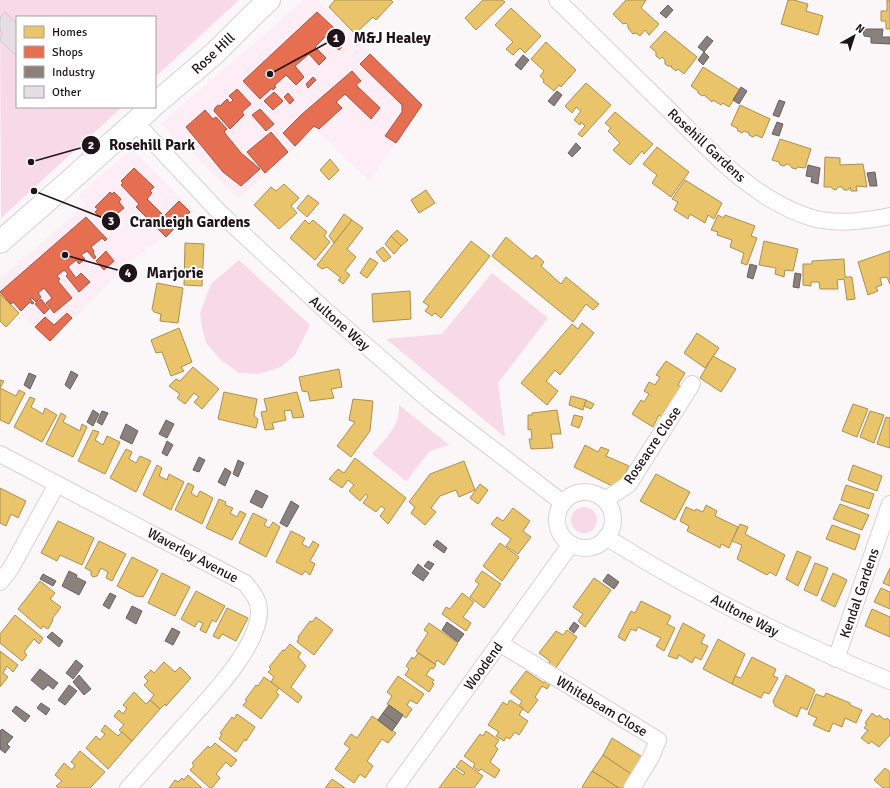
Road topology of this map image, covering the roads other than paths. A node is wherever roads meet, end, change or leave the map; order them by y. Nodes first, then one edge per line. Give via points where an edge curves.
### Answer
1 (269, 0) edge
2 (557, 0) edge
3 (156, 103) edge
4 (151, 108) edge
5 (135, 122) junction
6 (890, 216) edge
7 (0, 242) edge
8 (692, 384) dead end
9 (0, 454) edge
10 (57, 484) junction
11 (605, 500) junction
12 (563, 503) junction
13 (890, 504) edge
14 (606, 537) junction
15 (571, 544) junction
16 (0, 582) edge
17 (500, 643) junction
18 (836, 659) junction
19 (890, 681) edge
20 (128, 788) edge
21 (395, 788) edge
22 (632, 788) edge

1 - 3 main road, Rose Hill via 215,53
2 - 6 street, Rosehill Gardens via 738,177 776,203 810,218 841,222
4 - 5 main road
5 - 7 main road
5 - 12 street, Aultone Way via 218,211 326,312 431,402
8 - 11 street, Roseacre Close via 629,484
9 - 10 street, Waverley Avenue
10 - 16 street
10 - 20 street, Waverley Avenue via 245,583 256,596 259,610 257,626 248,645 223,682
11 - 12 street via 588,492 579,493
11 - 14 street via 613,515 613,524
12 - 15 street via 558,520 564,538
13 - 18 street, Kendal Gardens
14 - 15 street via 589,548
14 - 18 street, Aultone Way via 780,633
15 - 17 street, Woodend
17 - 21 street, Woodend
17 - 22 street, Whitebeam Close via 658,740 652,757
18 - 19 street, Aultone Way

